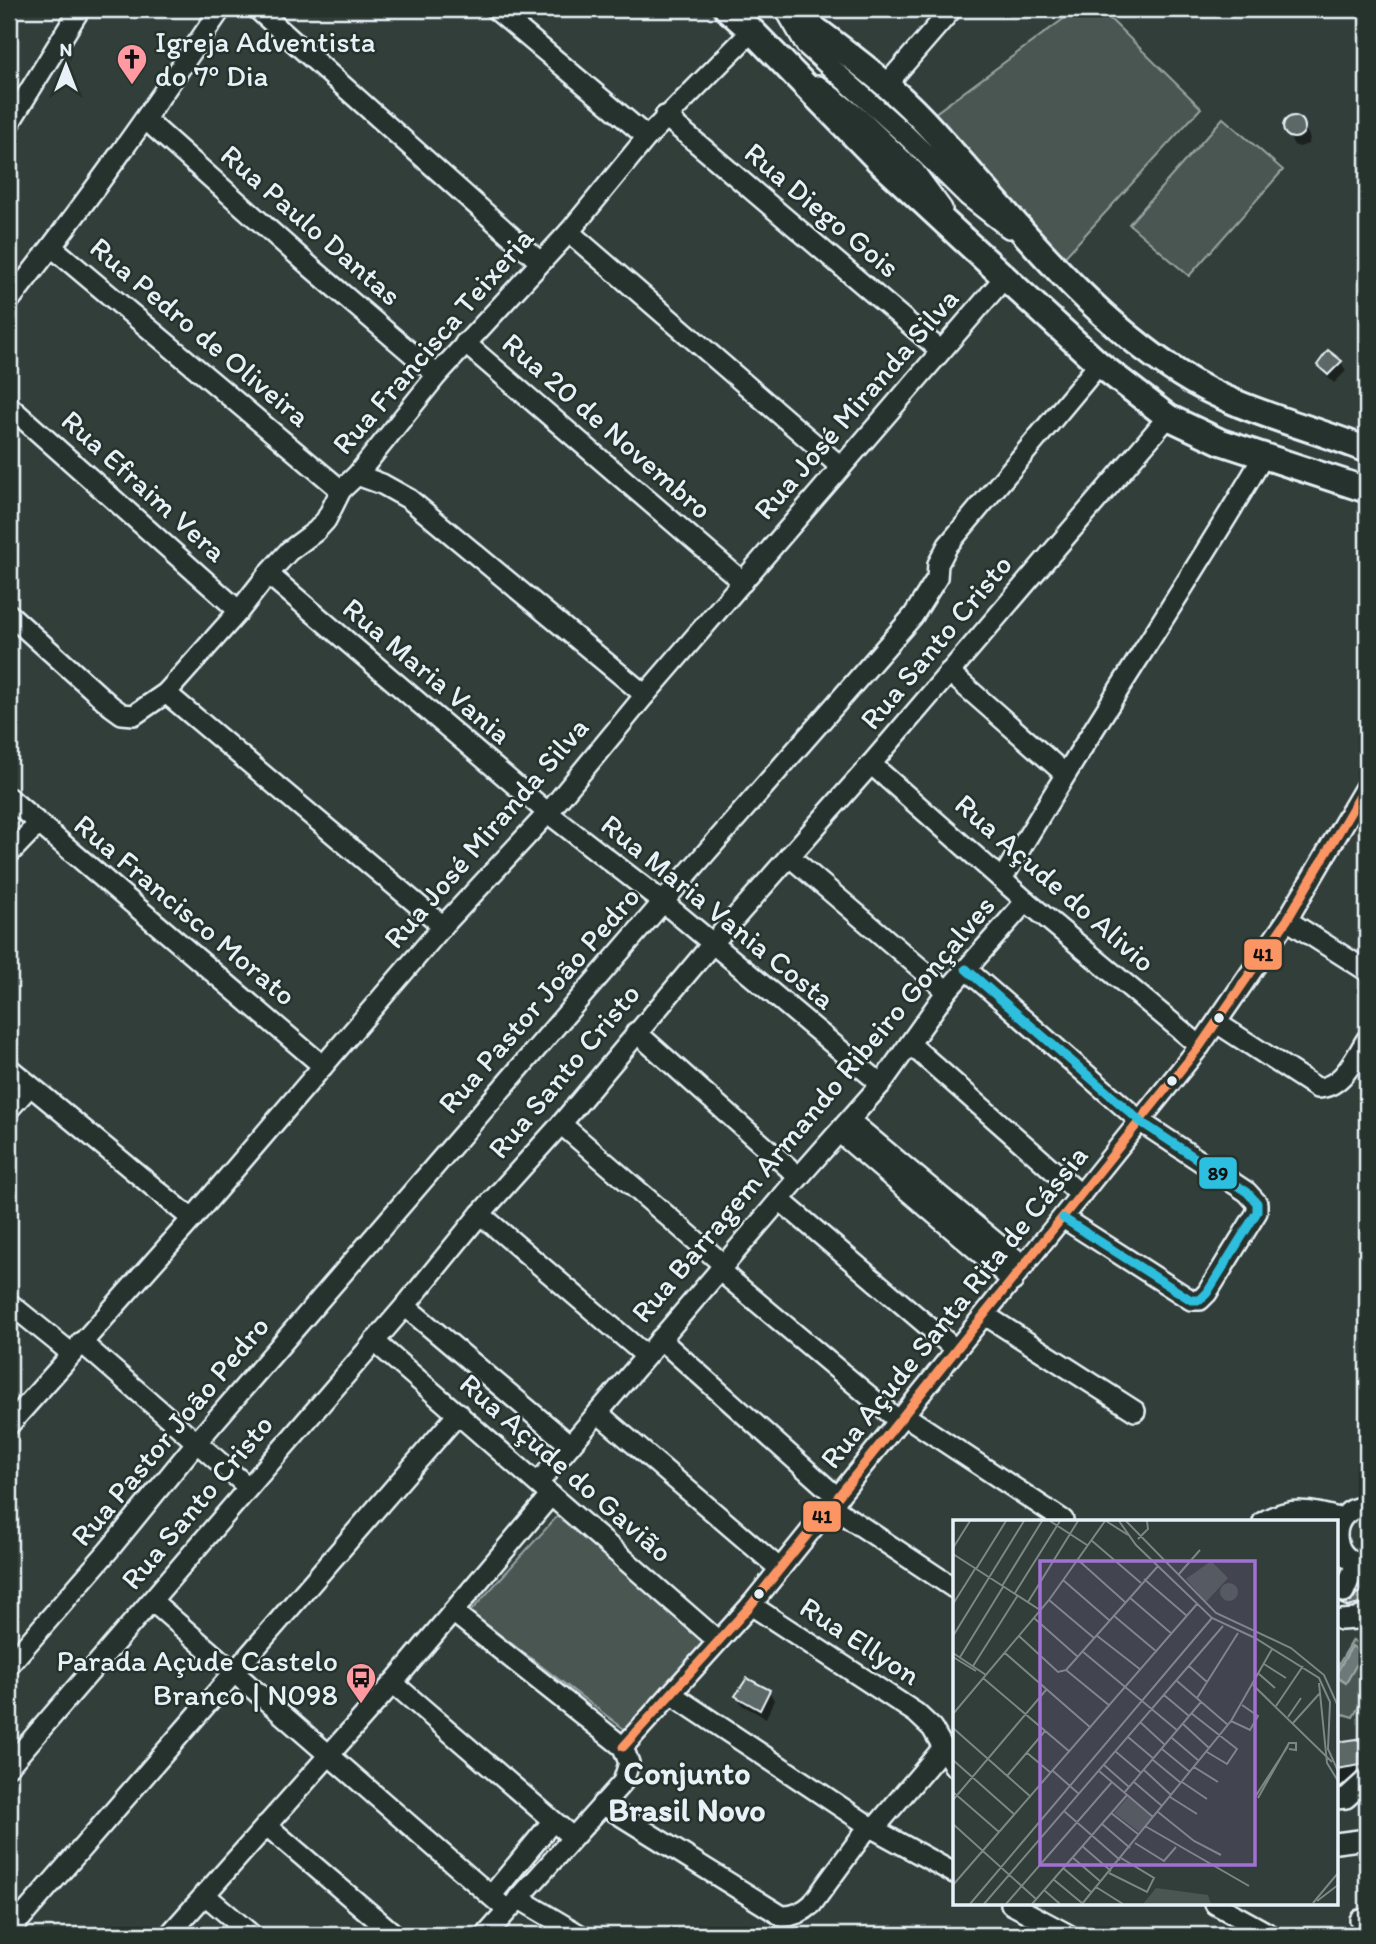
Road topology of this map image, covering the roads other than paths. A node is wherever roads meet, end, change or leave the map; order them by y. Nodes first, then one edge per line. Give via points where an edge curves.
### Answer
1 (80, 9) edge
2 (221, 9) edge
3 (257, 9) edge
4 (495, 9) edge
5 (727, 9) edge
6 (787, 9) edge
7 (952, 9) edge
8 (752, 31) junction
9 (887, 85) junction
10 (665, 116) junction
11 (146, 120) junction
12 (9, 124) edge
13 (647, 137) junction
14 (569, 232) junction
15 (52, 247) junction
16 (1045, 257) junction
17 (540, 262) junction
18 (1005, 277) junction
19 (9, 301) edge
20 (465, 343) junction
21 (940, 350) junction
22 (1099, 364) junction
23 (437, 374) junction
24 (9, 406) edge
25 (1168, 417) junction
26 (1367, 450) edge
27 (1263, 457) junction
28 (841, 467) junction
29 (357, 475) junction
30 (341, 490) junction
31 (1367, 490) edge
32 (268, 574) junction
33 (743, 582) junction
34 (239, 611) junction
35 (9, 614) edge
36 (949, 672) junction
37 (166, 693) junction
38 (645, 695) junction
39 (871, 764) junction
40 (1064, 773) junction
41 (1365, 793) edge
42 (9, 798) edge
43 (548, 813) junction
44 (38, 824) junction
45 (9, 854) edge
46 (789, 856) junction
47 (1003, 878) junction
48 (1026, 901) junction
49 (663, 902) junction
50 (1287, 920) junction
51 (443, 926) junction
52 (712, 944) junction
53 (966, 969) junction
54 (1367, 971) edge
55 (947, 991) junction
56 (1217, 1023) junction
57 (636, 1032) junction
58 (1367, 1038) edge
59 (910, 1044) junction
60 (1200, 1046) junction
61 (323, 1066) junction
62 (9, 1068) edge
63 (881, 1084) junction
64 (30, 1086) junction
65 (9, 1109) edge
66 (1141, 1122) junction
67 (561, 1124) junction
68 (845, 1127) junction
69 (799, 1177) junction
70 (1082, 1195) junction
71 (780, 1200) junction
72 (480, 1214) junction
73 (192, 1219) junction
74 (1063, 1219) junction
75 (721, 1268) junction
76 (1019, 1274) junction
77 (9, 1303) edge
78 (405, 1306) junction
79 (985, 1315) junction
80 (660, 1339) junction
81 (374, 1341) junction
82 (76, 1348) junction
83 (955, 1349) junction
84 (645, 1356) junction
85 (1135, 1411) dead end
86 (458, 1413) junction
87 (598, 1413) junction
88 (901, 1418) junction
89 (9, 1425) edge
90 (196, 1443) junction
91 (570, 1445) junction
92 (248, 1487) junction
93 (544, 1489) junction
94 (835, 1502) junction
95 (1367, 1506) edge
96 (1341, 1519) junction
97 (1063, 1520) dead end
98 (1267, 1520) edge
99 (1338, 1529) edge
100 (1338, 1545) edge
101 (1364, 1568) edge
102 (780, 1569) junction
103 (953, 1587) edge
104 (152, 1601) junction
105 (751, 1605) junction
106 (1340, 1611) edge
107 (453, 1612) junction
108 (1367, 1614) edge
109 (718, 1640) junction
110 (9, 1665) edge
111 (234, 1672) junction
112 (393, 1683) junction
113 (671, 1694) junction
114 (622, 1747) junction
115 (942, 1749) junction
116 (330, 1754) junction
117 (953, 1765) edge
118 (9, 1766) edge
119 (1367, 1779) edge
120 (1338, 1799) edge
121 (602, 1804) junction
122 (552, 1822) junction
123 (266, 1825) junction
124 (872, 1828) junction
125 (572, 1837) junction
126 (1367, 1839) edge
127 (1338, 1843) edge
128 (953, 1872) edge
129 (204, 1894) junction
130 (491, 1896) junction
131 (513, 1904) junction
132 (1015, 1906) edge
133 (1219, 1906) edge
134 (9, 1932) edge
135 (169, 1935) edge
136 (252, 1935) edge
137 (395, 1935) edge
138 (486, 1935) edge
139 (580, 1935) edge
140 (1069, 1935) edge
141 (1270, 1935) edge

1 - 12 street
2 - 11 street
3 - 17 street
4 - 13 street
5 - 8 main road
6 - 9 main road
6 - 16 street via 806,45 968,196
7 - 9 street
8 - 10 street, Rua Francisca Teixeria
8 - 18 main road via 879,161
9 - 16 main road
10 - 13 street, Rua Francisca Teixeria
10 - 21 street, Rua Diego Gois
11 - 15 street
11 - 23 street, Rua Paulo Dantas
13 - 14 street, Rua Francisca Teixeria
14 - 17 street, Rua Francisca Teixeria
14 - 28 street
15 - 19 street
15 - 30 street, Rua Pedro de Oliveira
16 - 26 main road via 1122,333 1203,388
17 - 20 street, Rua Francisca Teixeria
18 - 21 street, Rua José Miranda Silva
18 - 22 main road
20 - 23 street, Rua Francisca Teixeria
20 - 33 street, Rua 20 de Novembro
21 - 28 street, Rua José Miranda Silva
22 - 25 main road
22 - 49 street, Rua Pastor João Pedro via 948,545 937,578 913,616
23 - 29 street, Rua Francisca Teixeria
24 - 34 street, Rua Efraim Vera
25 - 27 main road
25 - 36 street, Rua Santo Cristo
27 - 31 main road
27 - 40 street
28 - 33 street, Rua José Miranda Silva
29 - 30 street, Rua Francisca Teixeria
29 - 38 street via 409,499
30 - 32 street, Rua Francisca Teixeria via 321,526
32 - 34 street, Rua Francisca Teixeria
32 - 43 street, Rua Maria Vania
33 - 38 street, Rua José Miranda Silva
34 - 37 street, Rua Francisca Teixeria
35 - 37 street, Rua Francisca Teixeria via 122,714 140,713
36 - 39 street, Rua Santo Cristo
36 - 40 street
37 - 51 street
38 - 43 street, Rua José Miranda Silva
39 - 46 street, Rua Santo Cristo
39 - 47 street, Rua Açude do Alivio
40 - 47 street
41 - 50 street, Rua Açude Santa Rita de Cássia
42 - 44 street, Rua Francisco Morato
43 - 49 street, Rua Maria Vania Costa
43 - 51 street, Rua José Miranda Silva
44 - 45 street
44 - 61 street, Rua Francisco Morato
46 - 52 street, Rua Santo Cristo
46 - 55 street
47 - 48 street, Rua Açude do Alivio
48 - 53 street, Rua Barragem Armando Ribeiro Gonçalves
48 - 60 street, Rua Açude do Alivio
49 - 52 street, Rua Maria Vania Costa
49 - 90 street, Rua Pastor João Pedro
50 - 54 street
50 - 56 street, Rua Açude Santa Rita de Cássia
51 - 61 street, Rua José Miranda Silva
52 - 57 street, Rua Santo Cristo
52 - 63 street, Rua Maria Vania Costa
53 - 55 street, Rua Barragem Armando Ribeiro Gonçalves
53 - 66 street
55 - 59 street, Rua Barragem Armando Ribeiro Gonçalves
56 - 58 street via 1317,1088 1340,1080
56 - 60 street, Rua Açude Santa Rita de Cássia
57 - 67 street, Rua Santo Cristo
57 - 69 street
59 - 63 street, Rua Barragem Armando Ribeiro Gonçalves
59 - 70 street
60 - 66 street, Rua Açude Santa Rita de Cássia
61 - 73 street, Rua José Miranda Silva
62 - 64 street
63 - 68 street, Rua Barragem Armando Ribeiro Gonçalves
64 - 65 street
64 - 73 street
66 - 70 street, Rua Açude Santa Rita de Cássia
66 - 74 street via 1257,1203 1257,1212 1207,1293 1200,1300 1184,1298
67 - 72 street, Rua Santo Cristo
67 - 75 street
68 - 69 street, Rua Barragem Armando Ribeiro Gonçalves
68 - 76 street
69 - 71 street, Rua Barragem Armando Ribeiro Gonçalves
70 - 74 street, Rua Açude Santa Rita de Cássia
71 - 75 street, Rua Barragem Armando Ribeiro Gonçalves
71 - 83 street
72 - 78 street, Rua Santo Cristo
72 - 84 street
73 - 82 street, Rua José Miranda Silva
74 - 76 street, Rua Açude Santa Rita de Cássia
75 - 80 street, Rua Barragem Armando Ribeiro Gonçalves
75 - 88 street
76 - 79 street, Rua Açude Santa Rita de Cássia
77 - 82 street
78 - 81 street, Rua Santo Cristo
78 - 91 street
79 - 83 street, Rua Açude Santa Rita de Cássia
79 - 85 street
80 - 84 street, Rua Barragem Armando Ribeiro Gonçalves
80 - 94 street
81 - 86 street, Rua Açude do Gavião
81 - 92 street, Rua Santo Cristo
82 - 89 street, Rua José Miranda Silva
82 - 90 street
83 - 88 street, Rua Açude Santa Rita de Cássia
84 - 87 street, Rua Barragem Armando Ribeiro Gonçalves
86 - 93 street, Rua Açude do Gavião
86 - 111 street
87 - 91 street, Rua Barragem Armando Ribeiro Gonçalves
87 - 102 street
88 - 94 street, Rua Açude Santa Rita de Cássia
88 - 97 street
90 - 92 street
90 - 110 street, Rua Pastor João Pedro
91 - 93 street, Rua Barragem Armando Ribeiro Gonçalves
92 - 104 street, Rua Santo Cristo
93 - 107 street, Rua Barragem Armando Ribeiro Gonçalves
93 - 109 street, Rua Açude do Gavião
94 - 102 street, Rua Açude Santa Rita de Cássia
94 - 103 street
95 - 96 street via 1355,1508
96 - 98 street via 1300,1510
96 - 99 street
100 - 101 street via 1348,1559
101 - 106 street
102 - 105 street, Rua Açude Santa Rita de Cássia
104 - 111 street
104 - 118 street, Rua Santo Cristo
105 - 109 street, Rua Açude Santa Rita de Cássia
105 - 115 street, Rua Ellyon via 916,1713 932,1728
106 - 108 street via 1356,1619
107 - 112 street, Rua Barragem Armando Ribeiro Gonçalves
107 - 114 street
109 - 113 street, Rua Açude Santa Rita de Cássia
111 - 116 street
111 - 134 street
112 - 116 street, Rua Barragem Armando Ribeiro Gonçalves
112 - 122 street
113 - 114 street, Rua Açude Santa Rita de Cássia
113 - 124 street
114 - 121 street via 629,1763 625,1777
115 - 117 street, Rua Ellyon
115 - 124 street
116 - 123 street, Rua Barragem Armando Ribeiro Gonçalves
116 - 130 street
119 - 120 street via 1346,1798
121 - 124 street via 782,1916 799,1913 812,1903
121 - 125 street
122 - 125 street
122 - 130 street
123 - 129 street, Rua Barragem Armando Ribeiro Gonçalves
123 - 137 street
124 - 128 street
125 - 131 street
126 - 127 street
129 - 135 street, Rua Barragem Armando Ribeiro Gonçalves
129 - 136 street
130 - 131 street
131 - 138 street
131 - 139 street
132 - 140 street
133 - 141 street

